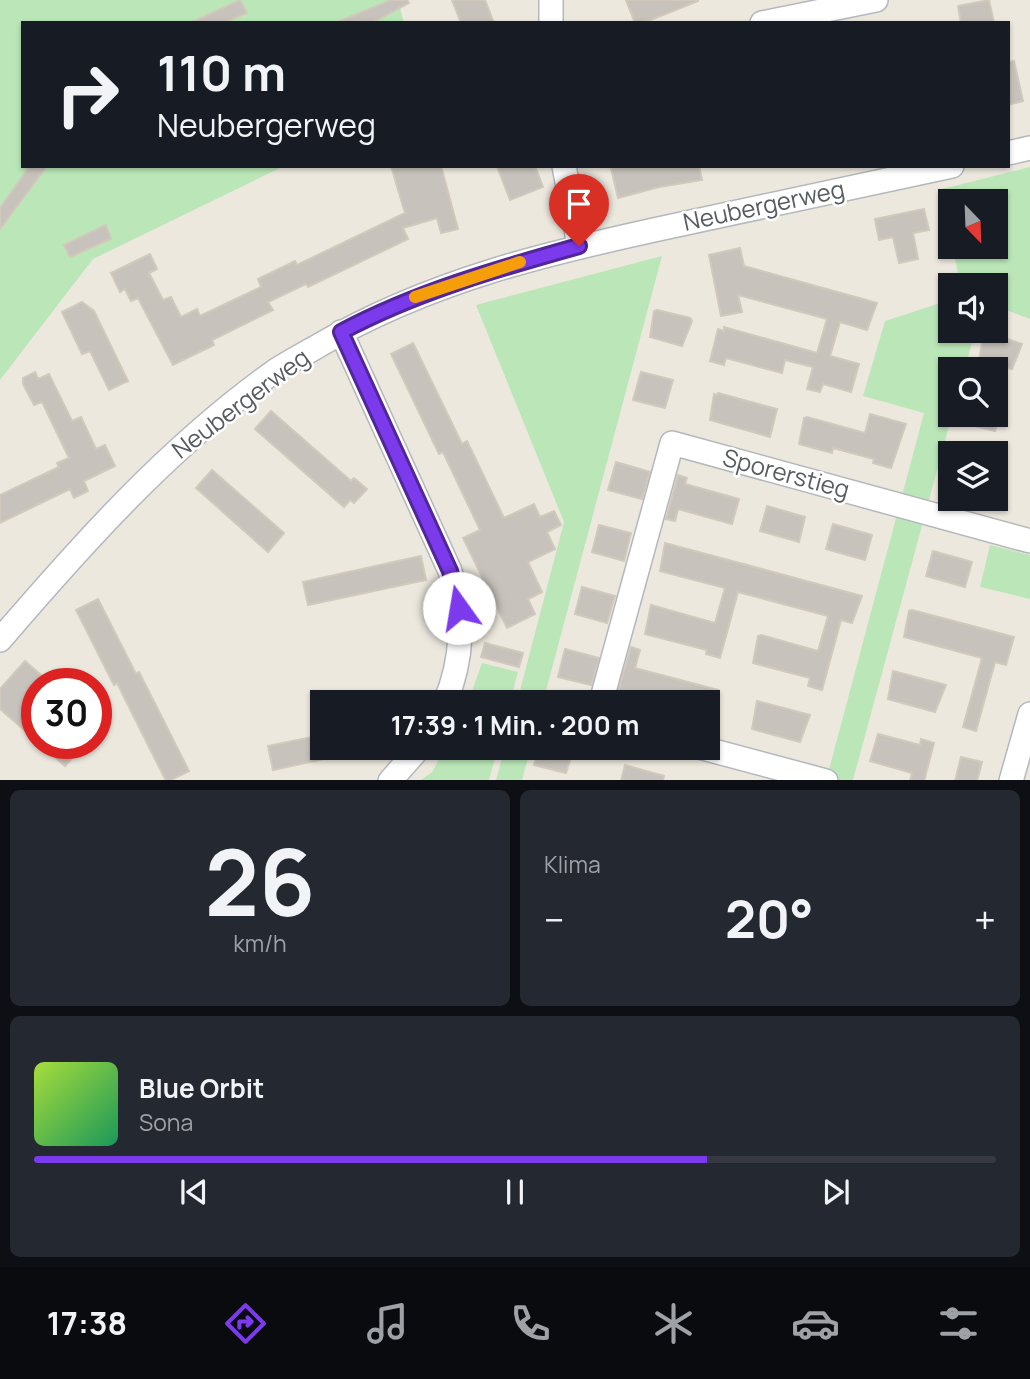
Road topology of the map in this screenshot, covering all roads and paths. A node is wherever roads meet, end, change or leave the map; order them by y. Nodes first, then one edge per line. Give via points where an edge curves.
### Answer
1 (551, 0) edge
2 (876, 0) edge
3 (551, 21) edge
4 (772, 21) edge
5 (1030, 148) edge
6 (1010, 153) edge
7 (564, 168) edge
8 (943, 168) edge
9 (579, 246) junction
10 (341, 332) junction
11 (1030, 541) edge
12 (0, 640) edge
13 (450, 690) edge
14 (604, 690) edge
15 (1030, 713) edge
16 (720, 752) edge
17 (408, 760) edge
18 (390, 780) edge
19 (826, 780) edge
20 (1011, 780) edge

1 - 3 street
2 - 4 street
5 - 6 street
7 - 9 street
8 - 9 street, Neubergerweg
9 - 10 street, Neubergerweg via 413,298
10 - 12 street, Neubergerweg via 277,370 156,469
10 - 13 street via 456,589 461,629
11 - 14 street, Sporerstieg via 672,443
15 - 20 street
16 - 19 street
17 - 18 street

